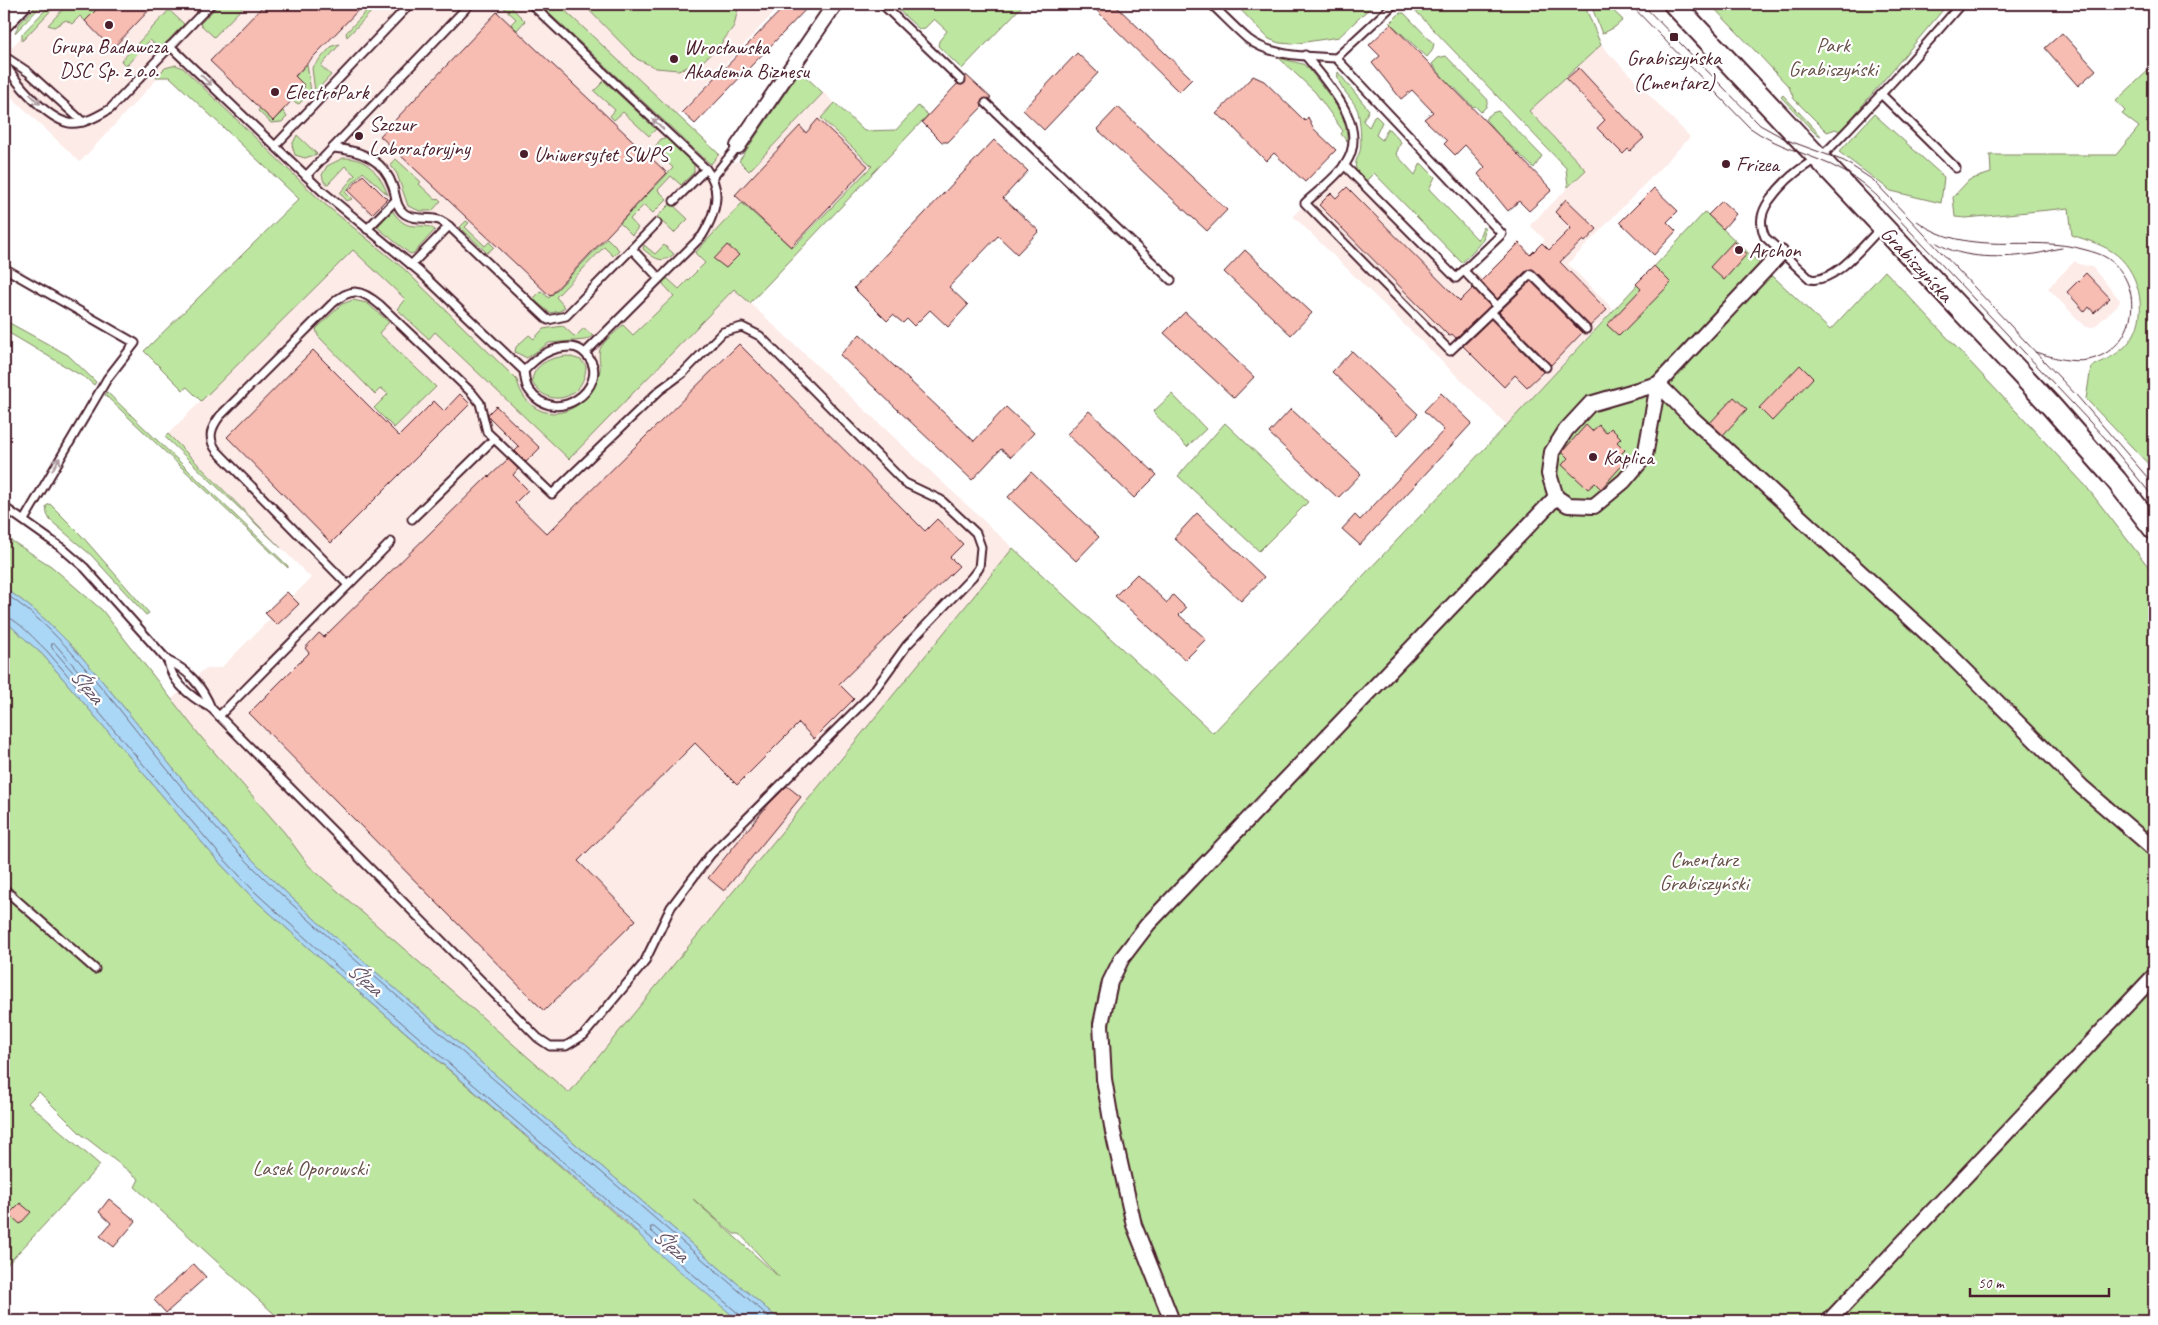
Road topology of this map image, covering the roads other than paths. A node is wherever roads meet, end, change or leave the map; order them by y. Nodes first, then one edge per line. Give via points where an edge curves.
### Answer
1 (20, 4) edge
2 (211, 4) edge
3 (410, 4) edge
4 (470, 4) edge
5 (531, 4) edge
6 (835, 4) edge
7 (882, 4) edge
8 (1211, 4) edge
9 (1394, 4) edge
10 (1674, 4) edge
11 (1961, 4) edge
12 (4, 21) edge
13 (170, 46) junction
14 (4, 56) edge
15 (1305, 56) junction
16 (1336, 58) junction
17 (4, 62) edge
18 (961, 80) dead end
19 (1882, 94) junction
20 (986, 103) dead end
21 (83, 122) junction
22 (275, 146) junction
23 (738, 146) joint
24 (333, 148) junction
25 (1818, 157) junction
26 (1344, 165) junction
27 (1956, 168) dead end
28 (706, 169) junction
29 (306, 176) junction
30 (713, 177) junction
31 (396, 200) junction
32 (674, 201) dead end
33 (657, 223) dead end
34 (449, 226) junction
35 (1882, 227) junction
36 (367, 229) junction
37 (632, 249) junction
38 (1782, 253) junction
39 (411, 265) junction
40 (4, 268) edge
41 (1464, 271) junction
42 (659, 278) junction
43 (1172, 280) dead end
44 (1498, 306) junction
45 (1491, 312) junction
46 (1586, 329) dead end
47 (585, 353) junction
48 (1546, 367) dead end
49 (524, 371) junction
50 (1658, 384) junction
51 (494, 439) junction
52 (1556, 497) junction
53 (4, 507) edge
54 (412, 519) dead end
55 (24, 520) junction
56 (2154, 529) edge
57 (391, 542) dead end
58 (348, 585) junction
59 (168, 662) junction
60 (211, 708) junction
61 (219, 716) junction
62 (2154, 849) edge
63 (4, 889) edge
64 (95, 969) dead end
65 (2154, 976) edge
66 (1172, 1321) edge
67 (1829, 1321) edge

1 - 12 main road
2 - 13 lane
3 - 22 lane
4 - 24 lane
28 -> 5 lane
6 - 23 street
7 - 18 lane
8 - 15 lane via 1249,40 1261,47
9 - 16 lane
10 - 25 main road, Grabiszyńska
11 - 19 lane
13 - 21 lane via 110,110
13 -> 22 lane
14 - 21 lane via 28,72
15 - 16 lane
15 - 26 lane via 1339,101 1351,126 1353,141
16 - 41 lane via 1502,234
17 -> 21 lane via 18,83 47,110 70,123
19 - 25 lane
19 - 27 lane
20 - 43 lane
22 - 29 lane
23 - 30 lane
24 - 29 lane
24 - 31 lane via 361,153 379,163 393,187
25 - 35 main road, Grabiszyńska
25 - 38 lane via 1796,172 1764,210 1761,219 1764,237
26 - 41 lane via 1456,278
26 - 45 lane via 1305,203 1450,352
28 - 30 lane
28 - 32 lane
29 - 36 lane
30 - 42 lane via 717,188 711,222 702,236
31 - 34 lane via 404,213 417,219 439,220
31 - 36 lane
33 - 37 lane
34 - 37 lane via 548,320 566,316
34 - 39 lane
35 - 38 lane via 1840,269 1817,280 1810,279
35 - 56 main road, Grabiszyńska via 2052,407
36 - 39 lane
37 - 42 lane
38 - 50 street
39 - 49 lane
55 -> 40 lane via 106,379 135,343
41 - 44 lane
42 - 47 lane
44 - 45 lane
44 - 46 lane via 1532,274
45 - 48 lane
47 - 49 lane via 573,347 548,351
47 - 49 lane via 593,363 591,382 577,400 565,406 539,400 528,389
50 - 52 street via 1590,404 1566,430 1552,452 1548,474
50 - 52 street via 1645,456 1624,480 1594,506 1568,505
50 - 62 street via 1944,649 2082,787
51 - 54 lane
51 - 58 lane via 487,432 480,404 472,393 373,299 355,292 342,295 332,304 220,416 211,434 211,443
51 - 61 lane via 552,494 723,332 742,327 760,336 905,483 940,500 976,533 981,547 981,562 972,578 906,645 870,696 711,854 671,907 644,963 584,1035 566,1046 550,1046 538,1038
52 - 66 street via 1148,924 1122,958 1110,982 1101,1024 1104,1079 1113,1132 1134,1225
53 - 55 lane
55 - 59 lane via 85,568
57 - 58 lane
58 - 61 lane
59 - 60 lane via 178,665 204,692
59 - 60 lane via 170,672 184,688
60 - 61 lane
63 - 64 lane
65 - 67 street

